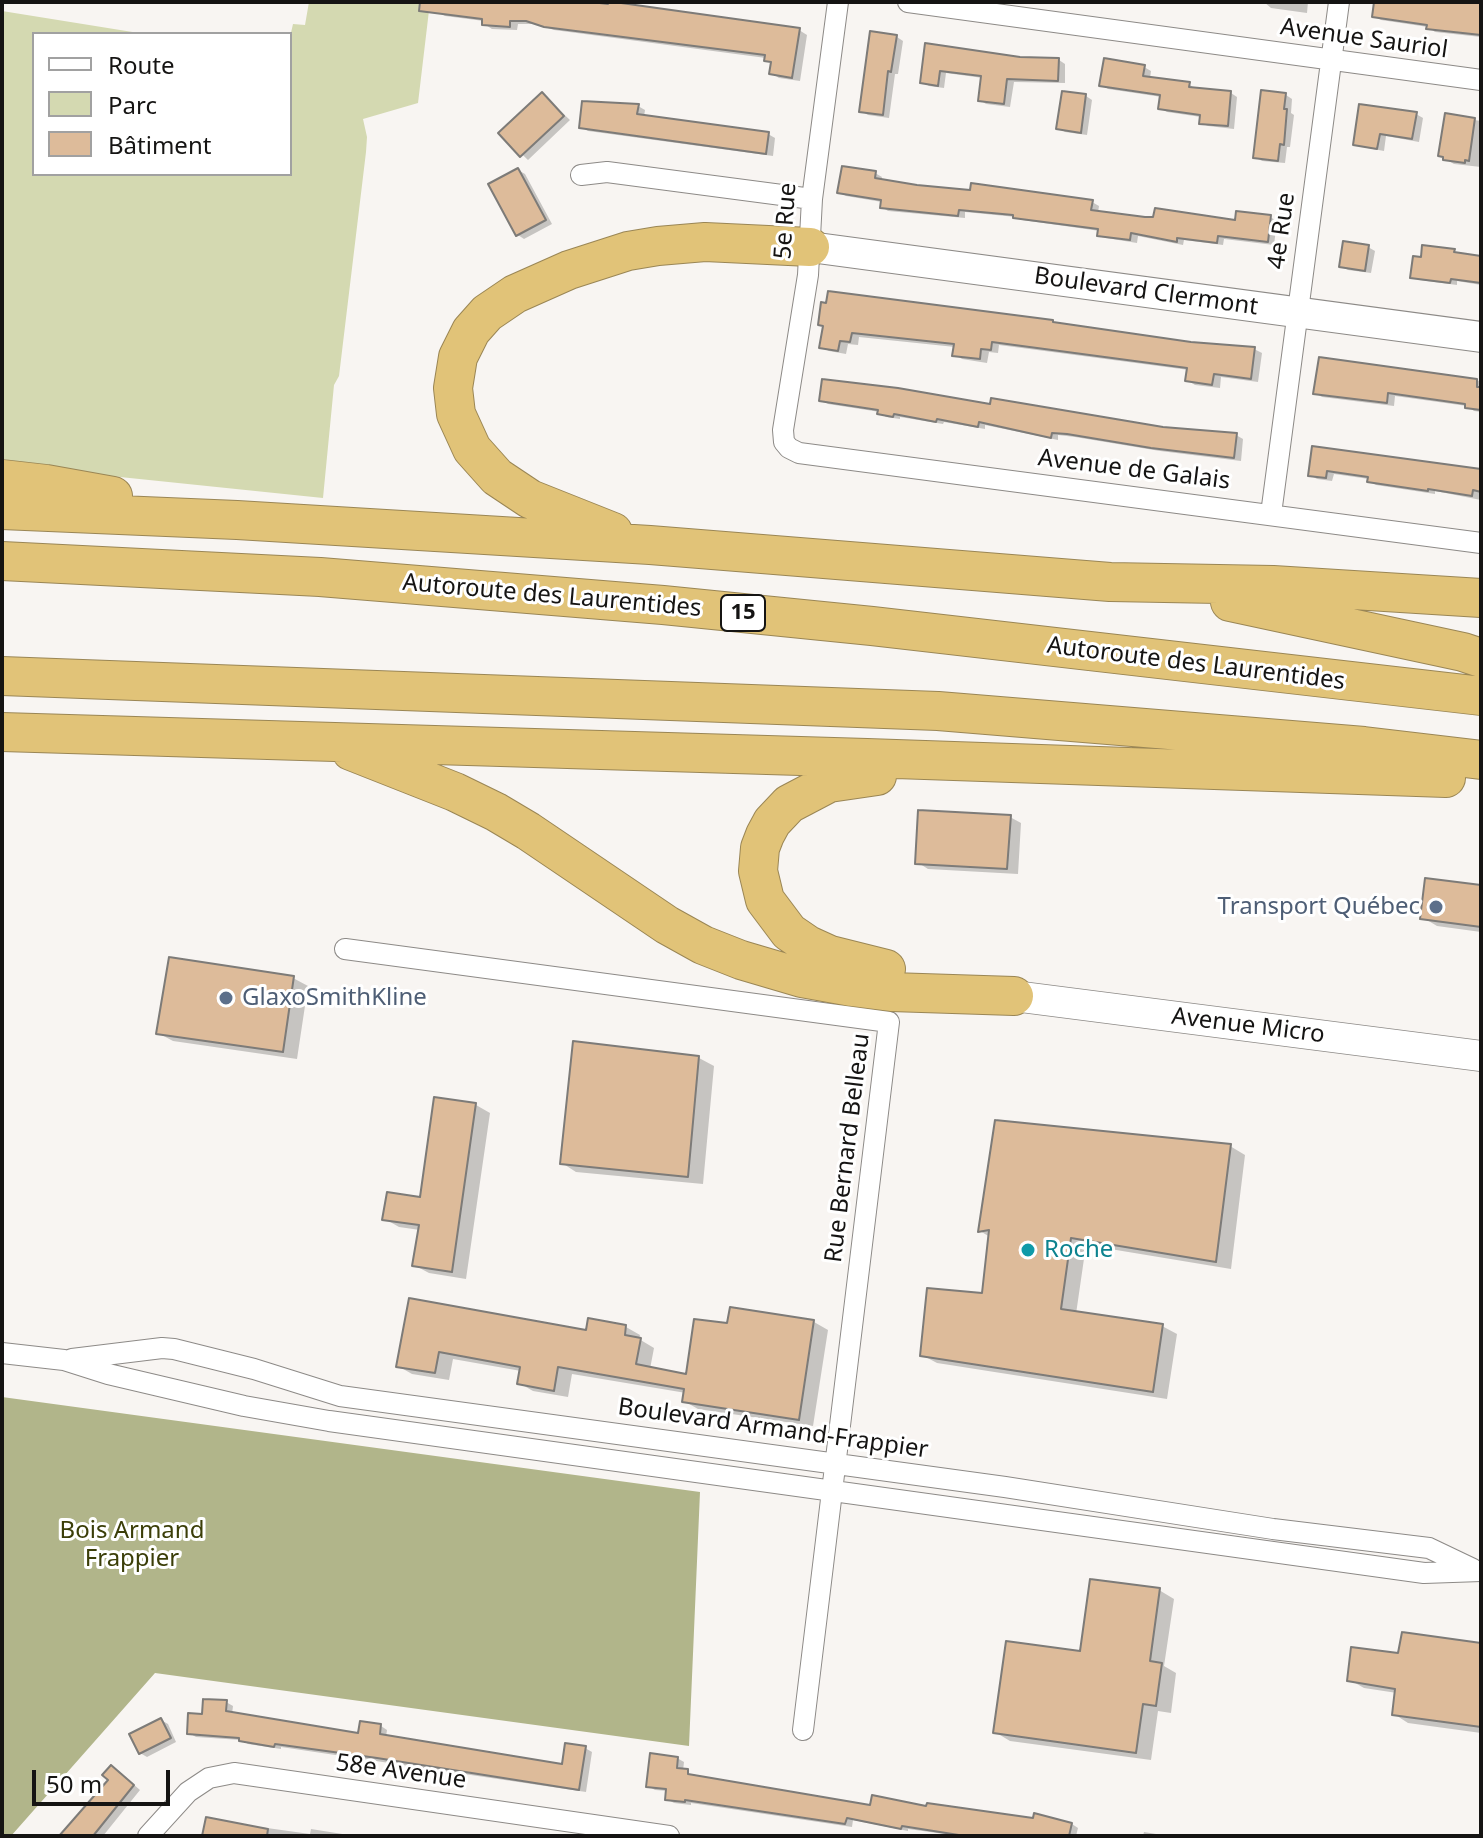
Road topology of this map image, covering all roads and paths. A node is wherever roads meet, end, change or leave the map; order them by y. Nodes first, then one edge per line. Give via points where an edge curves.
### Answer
1 (838, 2) edge
2 (908, 2) edge
3 (1339, 2) edge
4 (1330, 61) junction
5 (1481, 80) edge
6 (581, 175) dead end
7 (812, 199) junction
8 (810, 247) junction
9 (1297, 313) junction
10 (1481, 337) edge
11 (784, 442) joint
12 (2, 479) edge
13 (2, 510) edge
14 (1271, 514) junction
15 (237, 520) junction
16 (1481, 543) edge
17 (650, 545) junction
18 (2, 561) edge
19 (1110, 582) junction
20 (1481, 598) edge
21 (1481, 658) edge
22 (2, 676) edge
23 (1481, 696) edge
24 (2, 732) edge
25 (330, 742) junction
26 (1481, 760) edge
27 (1053, 765) junction
28 (1481, 779) edge
29 (345, 949) dead end
30 (1014, 996) junction
31 (1481, 1056) edge
32 (2, 1353) edge
33 (64, 1360) junction
34 (837, 1466) junction
35 (834, 1491) junction
36 (1478, 1570) edge
37 (803, 1730) dead end
38 (609, 1832) edge
39 (148, 1836) edge
40 (669, 1836) edge

1 - 7 street, 5e Rue
2 - 4 street, Avenue Sauriol
3 - 4 street, 4e Rue
4 - 5 street, Avenue Sauriol
4 - 9 street, 4e Rue
6 - 7 street via 607,172
7 - 8 street, 5e Rue
8 - 9 street, Boulevard Clermont
8 - 11 street, 5e Rue
8 - 17 highway via 705,242 628,251 515,294 487,313 466,339 455,366 454,404 463,433 483,464 536,502
9 - 10 street, Boulevard Clermont
9 - 14 street, 4e Rue
11 - 14 street, Avenue de Galais via 799,453
12 - 15 highway
13 - 15 highway
14 - 16 street, Avenue de Galais
15 - 17 highway
17 - 19 highway
18 - 23 highway, Autoroute des Laurentides / 15 via 230,571 663,605
19 - 20 highway via 1273,585
19 - 21 highway via 1249,605
22 - 26 highway via 938,711
24 - 25 highway
25 - 27 highway
25 - 30 highway via 496,812 667,925 741,960 852,987
27 - 28 highway
27 - 30 highway via 854,778 823,785 778,815 759,857 761,886 772,913 815,949 859,964
29 - 34 street, Rue Bernard Belleau via 889,1022
30 - 31 street, Avenue Micro
32 - 33 street, Boulevard Armand-Frappier
33 - 34 street, Boulevard Armand-Frappier via 174,1349 340,1396
33 - 35 street, Boulevard Armand-Frappier via 268,1411
34 - 35 street, Rue Bernard Belleau
34 - 36 street, Boulevard Armand-Frappier via 1429,1548
35 - 36 street, Boulevard Armand-Frappier via 1424,1573
35 - 37 street, Rue Bernard Belleau
38 - 39 street, 58e Avenue via 234,1773 209,1778 188,1792
38 - 40 street, 58e Avenue

